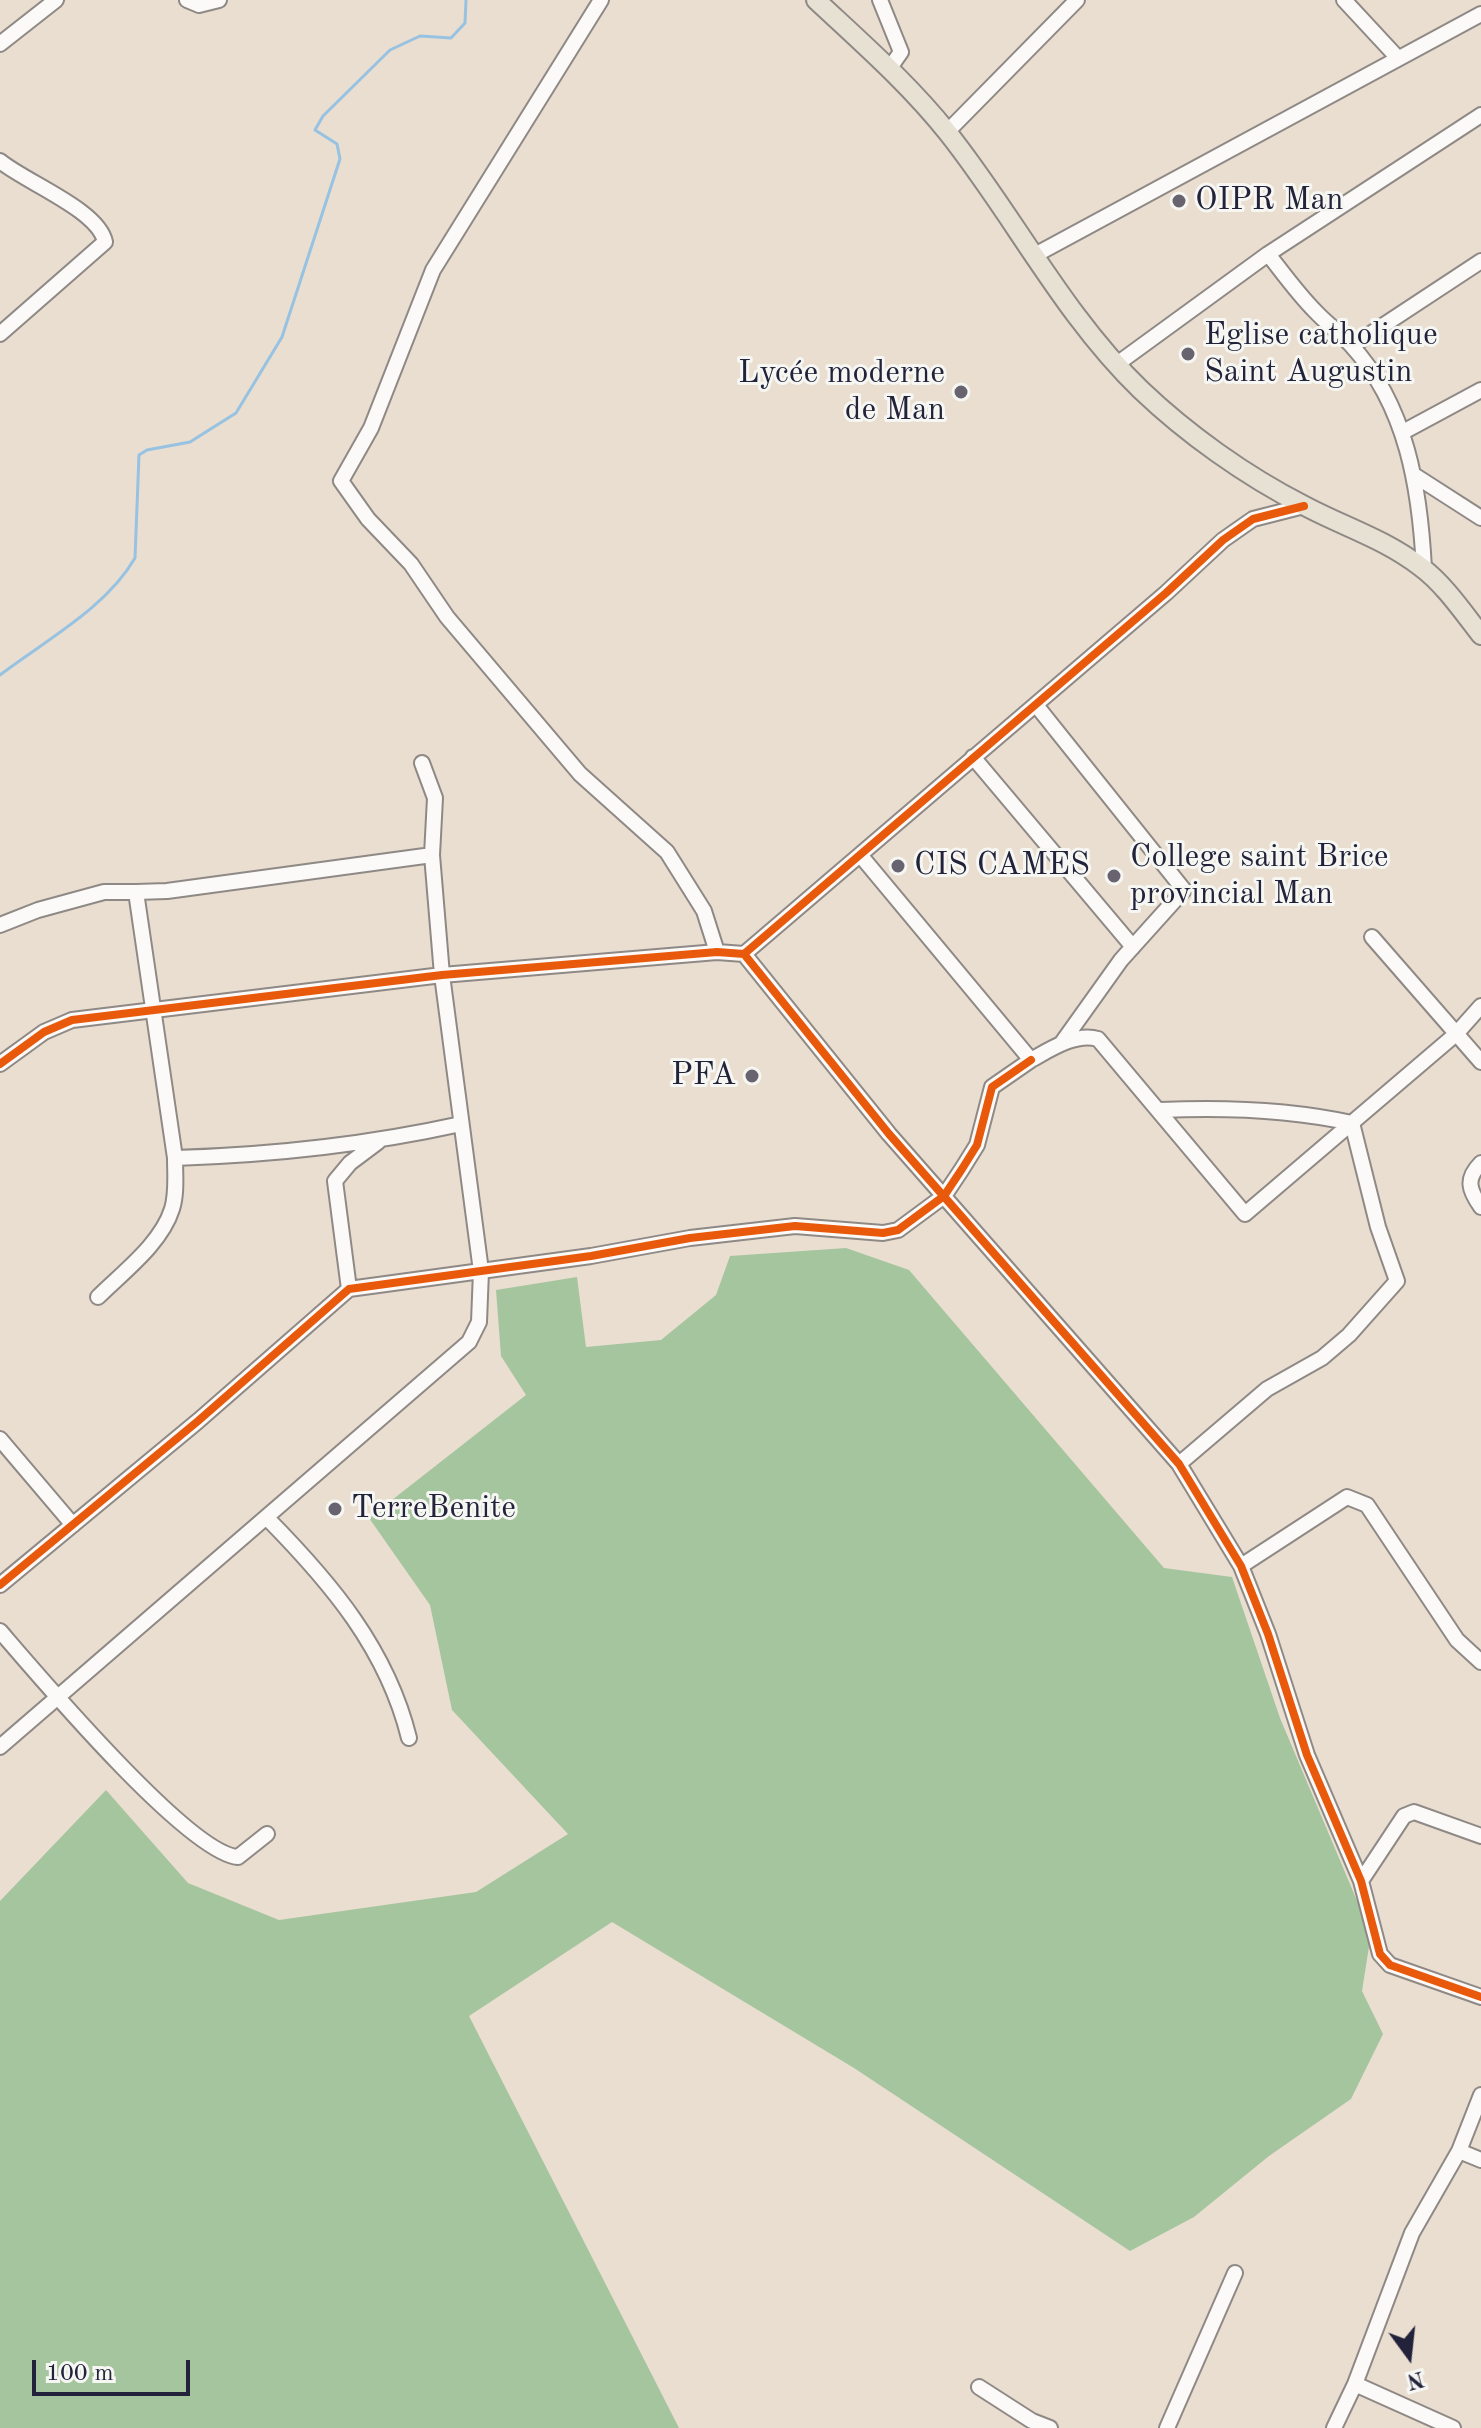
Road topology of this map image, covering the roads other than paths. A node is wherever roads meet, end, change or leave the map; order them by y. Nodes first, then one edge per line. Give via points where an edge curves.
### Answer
1 (56, 0) edge
2 (187, 0) edge
3 (219, 0) edge
4 (601, 0) edge
5 (816, 0) edge
6 (880, 0) edge
7 (1077, 0) edge
8 (1344, 0) edge
9 (37, 6) edge
10 (1481, 14) edge
11 (0, 44) edge
12 (1396, 56) junction
13 (889, 69) junction
14 (1481, 115) edge
15 (947, 132) junction
16 (0, 161) edge
17 (1268, 254) junction
18 (1035, 255) junction
19 (1481, 261) edge
20 (0, 334) edge
21 (1352, 346) junction
22 (1117, 364) junction
23 (1481, 390) edge
24 (1403, 432) junction
25 (1414, 475) junction
26 (1304, 506) junction
27 (1481, 518) edge
28 (1424, 569) junction
29 (1481, 635) edge
30 (1036, 705) junction
31 (973, 757) junction
32 (422, 763) dead end
33 (432, 855) junction
34 (861, 856) junction
35 (136, 892) junction
36 (0, 925) edge
37 (1372, 937) dead end
38 (1133, 947) junction
39 (717, 952) junction
40 (744, 954) junction
41 (442, 975) junction
42 (1481, 1006) edge
43 (156, 1009) junction
44 (1456, 1034) junction
45 (1061, 1044) junction
46 (1031, 1060) junction
47 (1481, 1062) edge
48 (0, 1064) edge
49 (1160, 1110) junction
50 (1352, 1123) junction
51 (461, 1124) junction
52 (378, 1142) junction
53 (175, 1158) junction
54 (1481, 1163) edge
55 (944, 1196) junction
56 (1481, 1207) edge
57 (481, 1271) junction
58 (349, 1289) junction
59 (98, 1297) dead end
60 (0, 1439) edge
61 (1179, 1464) junction
62 (268, 1519) junction
63 (73, 1525) junction
64 (1241, 1566) junction
65 (0, 1585) edge
66 (0, 1631) edge
67 (1481, 1662) edge
68 (58, 1699) junction
69 (409, 1738) dead end
70 (0, 1747) edge
71 (267, 1834) dead end
72 (1481, 1836) edge
73 (1361, 1881) junction
74 (1481, 1997) edge
75 (1481, 2095) edge
76 (1459, 2151) junction
77 (1481, 2160) edge
78 (1235, 2273) dead end
79 (1355, 2384) junction
80 (979, 2387) dead end
81 (1050, 2428) edge
82 (1167, 2428) edge
83 (1334, 2428) edge
84 (1453, 2428) edge

1 - 9 street
2 - 3 street via 199,5
4 - 39 street via 433,270 371,428 341,481 580,774 667,852 704,911
5 - 13 main road
6 - 13 street via 901,52
7 - 15 street
8 - 12 street
9 - 11 street
10 - 12 street
12 - 18 street
13 - 15 main road
14 - 17 street
15 - 18 main road
16 - 20 street via 90,217 105,242
17 - 21 street
17 - 22 street
18 - 22 main road
19 - 21 street
21 - 24 street
22 - 26 main road via 1181,424
23 - 24 street
24 - 25 street
25 - 27 street
25 - 28 street
26 - 28 main road via 1364,531
26 - 30 street via 1253,519 1223,540
28 - 29 main road
30 - 31 street
30 - 38 street via 1183,888
31 - 34 street
31 - 38 street
32 - 33 street via 435,798
33 - 35 street
33 - 41 street
34 - 40 street
34 - 46 street
35 - 36 street via 104,892
35 - 43 street
37 - 44 street
38 - 45 street
39 - 40 street
39 - 41 street
40 - 55 street
41 - 43 street
41 - 51 street
42 - 44 street
43 - 48 street via 72,1020 44,1032
43 - 53 street
44 - 47 street
44 - 50 street
45 - 46 street
45 - 49 street via 1098,1039
46 - 55 street via 992,1087 977,1145
49 - 50 street via 1261,1110
49 - 50 street via 1245,1214
50 - 61 street via 1378,1227 1395,1269 1393,1289 1322,1358 1267,1389
51 - 52 street
51 - 57 street
52 - 53 street
52 - 58 street via 335,1181
53 - 59 street via 175,1199 163,1228
54 - 56 street via 1469,1181
55 - 57 street via 915,1221 883,1233 795,1226
55 - 61 street
57 - 58 street
57 - 62 street via 479,1322 469,1342
58 - 63 street
60 - 63 street
61 - 64 street
62 - 68 street
62 - 69 street via 317,1569 374,1648 401,1704
63 - 65 street
64 - 67 street via 1347,1497 1356,1498 1367,1505 1457,1640
64 - 73 street via 1307,1755
66 - 68 street
68 - 70 street
68 - 71 street via 184,1827 213,1849 238,1857
72 - 73 street via 1414,1812 1404,1816
73 - 74 street via 1383,1961
75 - 76 street
76 - 77 street
76 - 79 street via 1412,2233
78 - 82 street
79 - 83 street
79 - 84 street
80 - 81 street

